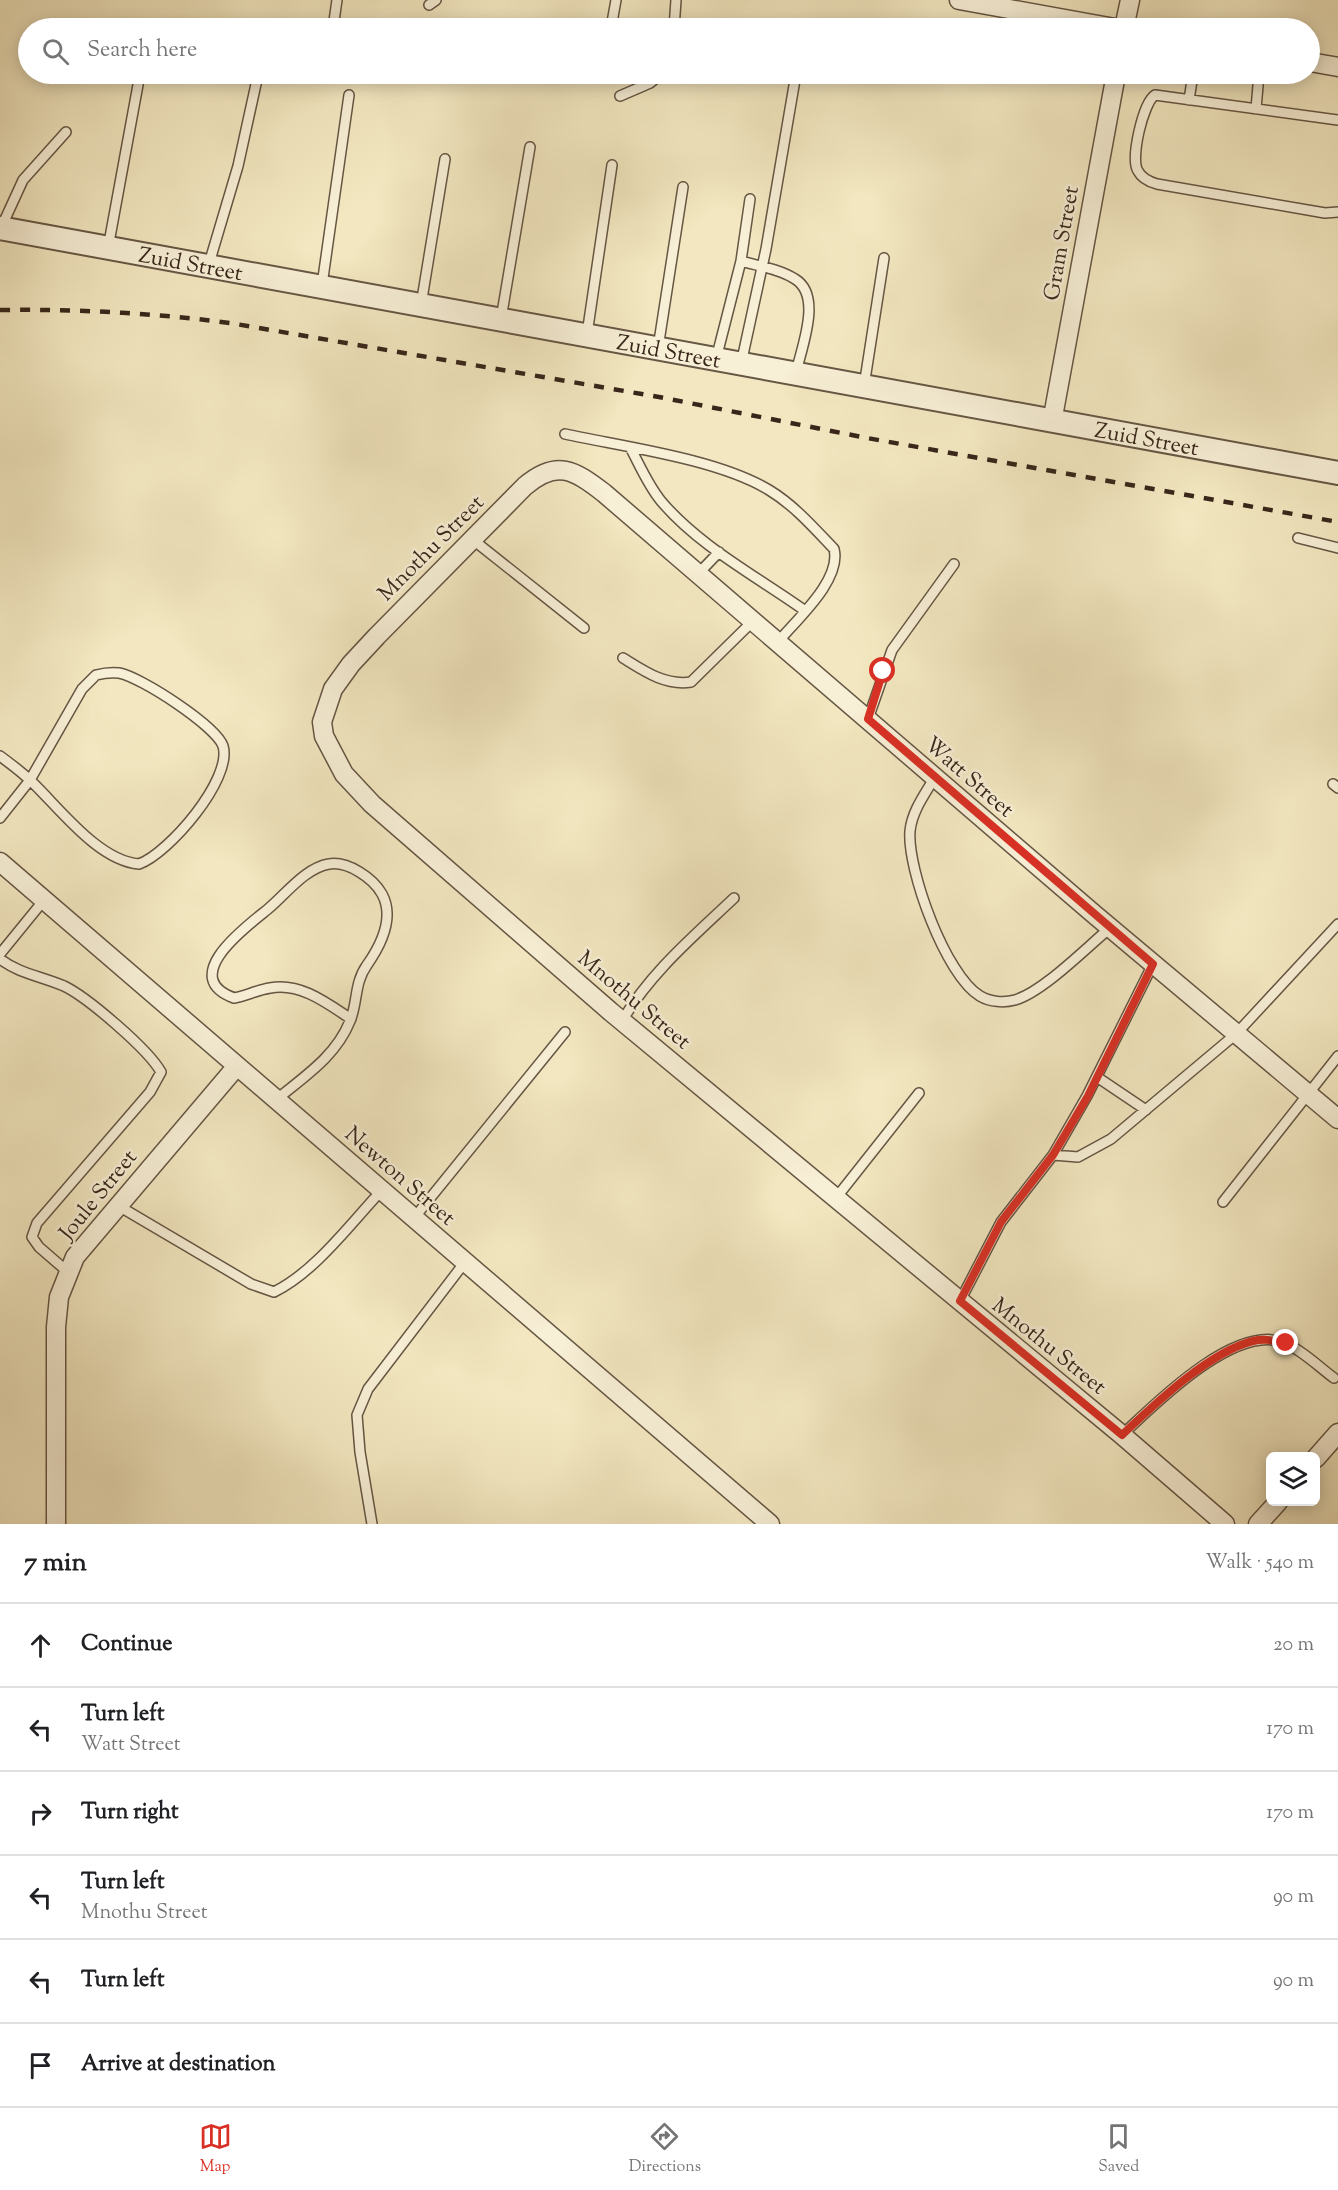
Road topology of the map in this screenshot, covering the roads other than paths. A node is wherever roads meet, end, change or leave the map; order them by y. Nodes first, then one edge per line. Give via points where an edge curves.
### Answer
1 (338, 0) edge
2 (616, 0) edge
3 (676, 0) edge
4 (1130, 0) edge
5 (966, 1) edge
6 (335, 18) edge
7 (613, 18) edge
8 (675, 18) edge
9 (1060, 18) edge
10 (1127, 18) edge
11 (1320, 64) edge
12 (1338, 67) edge
13 (138, 84) edge
14 (256, 84) edge
15 (648, 84) edge
16 (794, 84) edge
17 (1114, 84) edge
18 (1191, 84) edge
19 (1257, 84) edge
20 (349, 95) dead end
21 (620, 96) dead end
22 (1189, 100) junction
23 (1256, 109) junction
24 (1338, 120) edge
25 (66, 132) dead end
26 (530, 147) dead end
27 (445, 159) dead end
28 (612, 165) dead end
29 (682, 187) dead end
30 (750, 199) dead end
31 (1338, 212) edge
32 (1, 228) edge
33 (108, 248) junction
34 (884, 258) dead end
35 (741, 261) junction
36 (208, 267) junction
37 (762, 267) junction
38 (322, 289) junction
39 (421, 307) junction
40 (501, 321) junction
41 (587, 336) junction
42 (658, 349) junction
43 (716, 359) junction
44 (741, 364) junction
45 (796, 374) junction
46 (864, 387) junction
47 (1052, 422) junction
48 (565, 434) dead end
49 (631, 448) junction
50 (569, 471) joint
51 (1338, 473) edge
52 (472, 538) junction
53 (1298, 538) dead end
54 (1338, 548) edge
55 (719, 552) junction
56 (954, 564) dead end
57 (698, 574) junction
58 (804, 610) junction
59 (753, 621) junction
60 (584, 628) dead end
61 (777, 643) junction
62 (623, 657) dead end
63 (868, 719) junction
64 (0, 756) edge
65 (935, 777) junction
66 (30, 780) junction
67 (0, 818) edge
68 (0, 862) edge
69 (734, 898) dead end
70 (44, 900) junction
71 (1338, 924) edge
72 (1110, 928) junction
73 (0, 957) edge
74 (1153, 964) junction
75 (351, 1019) junction
76 (622, 1021) junction
77 (565, 1032) dead end
78 (1236, 1034) junction
79 (1338, 1056) edge
80 (237, 1066) junction
81 (1097, 1077) junction
82 (919, 1093) dead end
83 (1307, 1094) junction
84 (277, 1099) junction
85 (1146, 1110) junction
86 (1338, 1119) edge
87 (1053, 1155) junction
88 (382, 1190) junction
89 (836, 1198) junction
90 (1223, 1202) dead end
91 (117, 1205) junction
92 (414, 1218) junction
93 (465, 1262) junction
94 (69, 1273) junction
95 (960, 1301) junction
96 (1334, 1378) dead end
97 (1338, 1432) edge
98 (1122, 1435) junction
99 (1320, 1453) edge
100 (1274, 1506) edge
101 (56, 1524) edge
102 (372, 1524) edge
103 (770, 1524) edge
104 (1225, 1524) edge
105 (1258, 1524) edge

1 - 6 lane
2 - 7 lane
3 - 8 lane
4 - 10 street
5 - 9 street
11 - 12 street
13 - 33 lane
14 - 36 lane via 238,166
15 - 21 lane
16 - 37 lane
17 - 47 street, Gram Street
18 - 22 lane
19 - 23 lane
20 - 38 lane
22 - 23 lane
22 - 31 lane via 1159,94 1148,102 1135,162 1141,175 1157,184 1236,199
23 - 24 lane
25 - 32 lane via 23,180
26 - 40 lane
27 - 39 lane
28 - 41 lane
29 - 42 lane
30 - 35 lane
32 - 33 street, Zuid Street
33 - 36 street, Zuid Street
34 - 46 lane
35 - 37 lane
35 - 43 lane
36 - 38 street, Zuid Street
37 - 44 lane
37 - 45 lane via 797,279 807,295 809,311
38 - 39 street, Zuid Street
39 - 40 street, Zuid Street
40 - 41 street, Zuid Street
41 - 42 street, Zuid Street
42 - 43 street, Zuid Street
43 - 44 street, Zuid Street
44 - 45 street, Zuid Street
45 - 46 street, Zuid Street
46 - 47 street, Zuid Street
47 - 51 street, Zuid Street
48 - 49 lane
49 - 55 lane via 661,501
49 - 58 lane via 690,460 751,481 789,504 834,549 836,558 833,571
50 - 52 street, Mnothu Street via 540,474
50 - 57 street, Watt Street via 604,494
52 - 60 lane
52 - 76 street, Mnothu Street via 351,664 326,707 324,736 344,774 372,804
53 - 54 lane
55 - 57 lane
55 - 58 lane
56 - 63 lane via 892,650
57 - 59 street, Watt Street
58 - 61 lane
59 - 61 street, Watt Street
59 - 62 lane via 691,682 666,681
61 - 63 street, Watt Street
63 - 65 street, Watt Street
64 - 66 lane
65 - 72 street, Watt Street
65 - 72 lane via 914,814 910,850 924,905 945,949 980,997 997,1002 1016,1000 1037,989
66 - 66 lane via 82,689 90,679 106,673 120,673 165,695 217,735 223,748 215,783 191,819 163,851 139,864 119,860 101,849
66 - 67 lane
68 - 70 street, Newton Street
69 - 76 lane via 661,968
70 - 73 lane
70 - 80 street, Newton Street
71 - 78 lane
72 - 74 street, Watt Street
73 - 94 lane via 16,971 65,987 140,1046 161,1072 150,1092 37,1223 32,1237
74 - 78 street, Watt Street
74 - 81 lane
75 - 75 lane via 361,975 386,929 387,908 378,888 368,878 332,863 305,876 234,936 213,965 212,975 214,983 234,998 270,988 294,988
75 - 84 lane via 333,1052
76 - 89 street, Mnothu Street
77 - 92 lane
78 - 83 street, Watt Street
78 - 85 lane
79 - 83 lane
80 - 84 street, Newton Street
80 - 91 street, Joule Street
81 - 85 lane
81 - 87 lane
82 - 89 lane
83 - 86 street, Watt Street
83 - 90 lane
84 - 88 street, Newton Street
85 - 87 lane via 1086,1155
87 - 95 lane via 1001,1222
88 - 91 lane via 306,1271 274,1292 252,1284
88 - 92 street, Newton Street
89 - 95 street, Mnothu Street
91 - 94 street, Joule Street via 75,1257
92 - 93 street, Newton Street
93 - 102 lane via 368,1389 357,1415
93 - 103 street, Newton Street
94 - 101 street, Joule Street via 59,1297 56,1327
95 - 98 street, Mnothu Street
96 - 98 lane via 1286,1343 1253,1341 1227,1351 1191,1376
97 - 99 street
98 - 104 street, Mnothu Street
100 - 105 street

